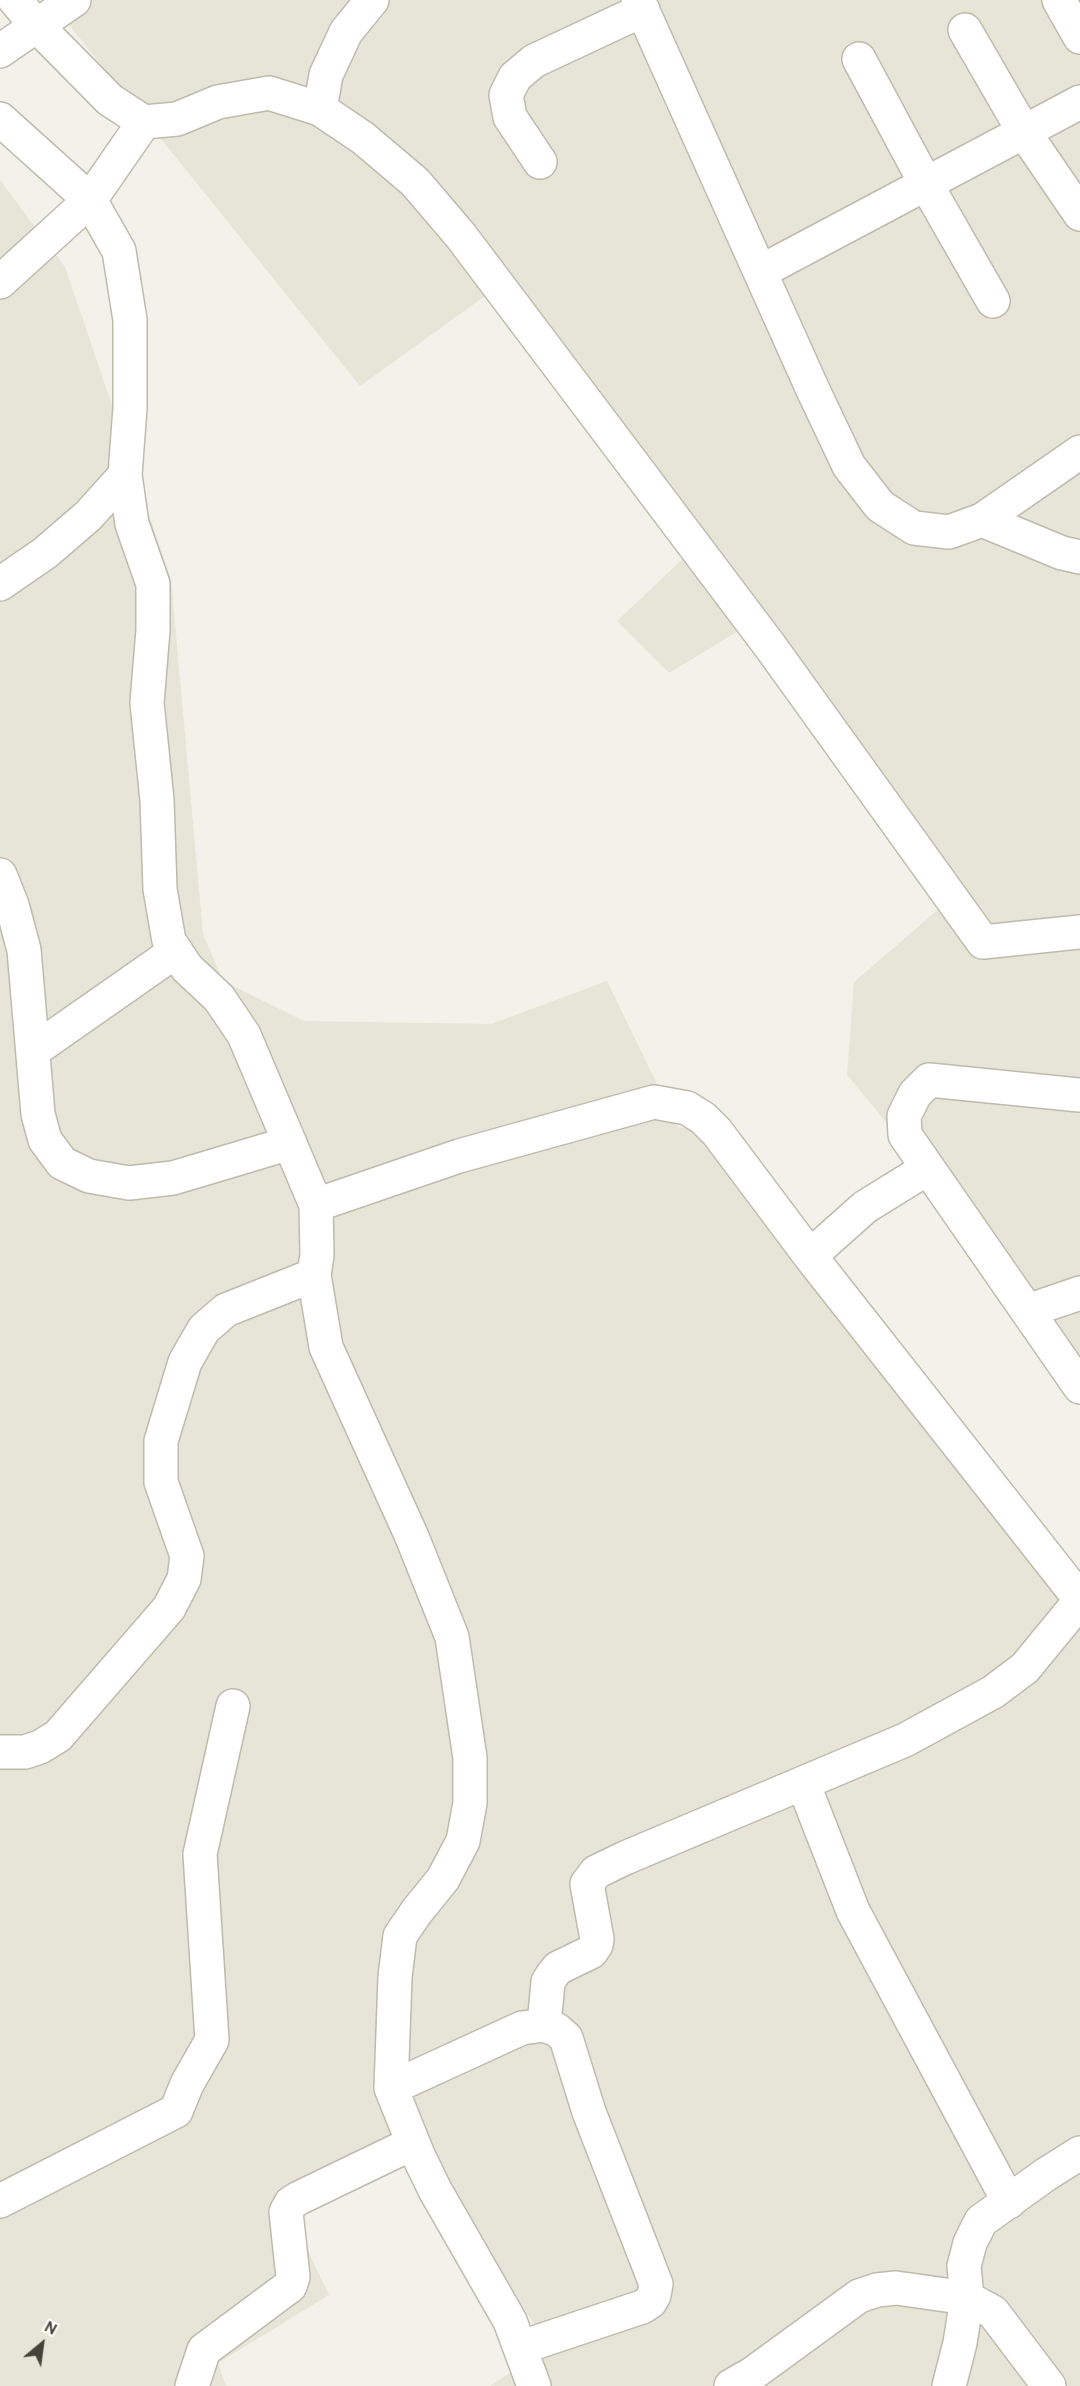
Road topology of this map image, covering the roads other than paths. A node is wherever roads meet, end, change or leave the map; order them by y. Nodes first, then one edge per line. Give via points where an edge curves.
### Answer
1 (15, 0) edge
2 (74, 0) edge
3 (372, 0) edge
4 (1059, 0) edge
5 (640, 5) edge
6 (36, 26) junction
7 (965, 30) dead end
8 (1080, 37) edge
9 (0, 51) edge
10 (859, 59) dead end
11 (1080, 102) edge
12 (320, 109) junction
13 (0, 119) edge
14 (144, 122) junction
15 (1024, 132) junction
16 (540, 162) dead end
17 (926, 184) junction
18 (90, 200) junction
19 (1080, 214) edge
20 (760, 272) junction
21 (0, 282) edge
22 (993, 301) dead end
23 (1080, 452) edge
24 (125, 475) junction
25 (982, 520) junction
26 (1080, 557) edge
27 (0, 584) edge
28 (0, 875) edge
29 (1080, 932) edge
30 (176, 951) junction
31 (33, 1051) junction
32 (1080, 1095) edge
33 (290, 1143) junction
34 (928, 1168) junction
35 (316, 1205) junction
36 (810, 1256) junction
37 (314, 1275) junction
38 (1080, 1293) edge
39 (1027, 1311) junction
40 (1080, 1387) edge
41 (1080, 1600) edge
42 (233, 1706) dead end
43 (0, 1752) edge
44 (803, 1783) junction
45 (544, 2025) junction
46 (391, 2088) junction
47 (413, 2143) junction
48 (1080, 2153) edge
49 (0, 2201) edge
50 (1009, 2202) junction
51 (966, 2298) junction
52 (522, 2347) junction
53 (192, 2386) edge
54 (534, 2386) edge
55 (731, 2386) edge
56 (949, 2386) edge
57 (1049, 2386) edge

1 - 6 street
2 - 6 street
3 - 12 street via 346,32 326,75
4 - 8 street
5 - 16 street via 534,61 514,77 506,95 510,117
5 - 20 street
6 - 9 street
6 - 14 street via 110,100
7 - 15 street
10 - 17 street
11 - 15 street
12 - 14 street via 269,93 218,102 177,118
12 - 29 street via 363,138 414,182 461,236 770,646 983,942
13 - 18 street
14 - 18 street
15 - 17 street
15 - 19 street
17 - 20 street
17 - 22 street
18 - 21 street
18 - 24 street via 119,251 130,320
20 - 25 street via 849,466 880,506 914,528 949,532
23 - 25 street
24 - 27 street via 88,516
24 - 30 street via 132,524 153,584 147,703 157,800 160,889 169,940
25 - 26 street
28 - 31 street via 24,950
30 - 31 street
30 - 33 street via 187,968 219,998 244,1035
31 - 33 street via 38,1114 45,1140 62,1163 89,1176 129,1183 173,1178
32 - 34 street via 929,1080 915,1094 904,1116 905,1135
33 - 35 street
34 - 36 street via 865,1207
34 - 39 street
35 - 36 street via 459,1156 654,1102 687,1108 703,1118
35 - 37 street
36 - 41 street
37 - 43 street via 226,1310 204,1329 185,1362 161,1441 161,1482 188,1556 184,1579 169,1608 58,1736 25,1752
37 - 46 street via 326,1347 412,1537 452,1637 470,1758 470,1803 463,1841 443,1879 400,1936
38 - 39 street
39 - 40 street
41 - 44 street via 1025,1668 993,1692 905,1740
42 - 49 street via 200,1854 212,2040 176,2111
44 - 45 street via 596,1872 587,1884 596,1945 591,1952 553,1974 548,1982
44 - 50 street via 853,1911
45 - 46 street via 522,2028
45 - 52 street via 566,2038 589,2112 656,2284 650,2302 642,2307
46 - 47 street
47 - 52 street
47 - 53 street via 291,2204 286,2212 293,2277 290,2286 204,2350
48 - 50 street
50 - 51 street via 981,2221 970,2243 964,2266
51 - 55 street via 896,2288 859,2296
51 - 56 street
51 - 57 street via 993,2312
52 - 54 street

